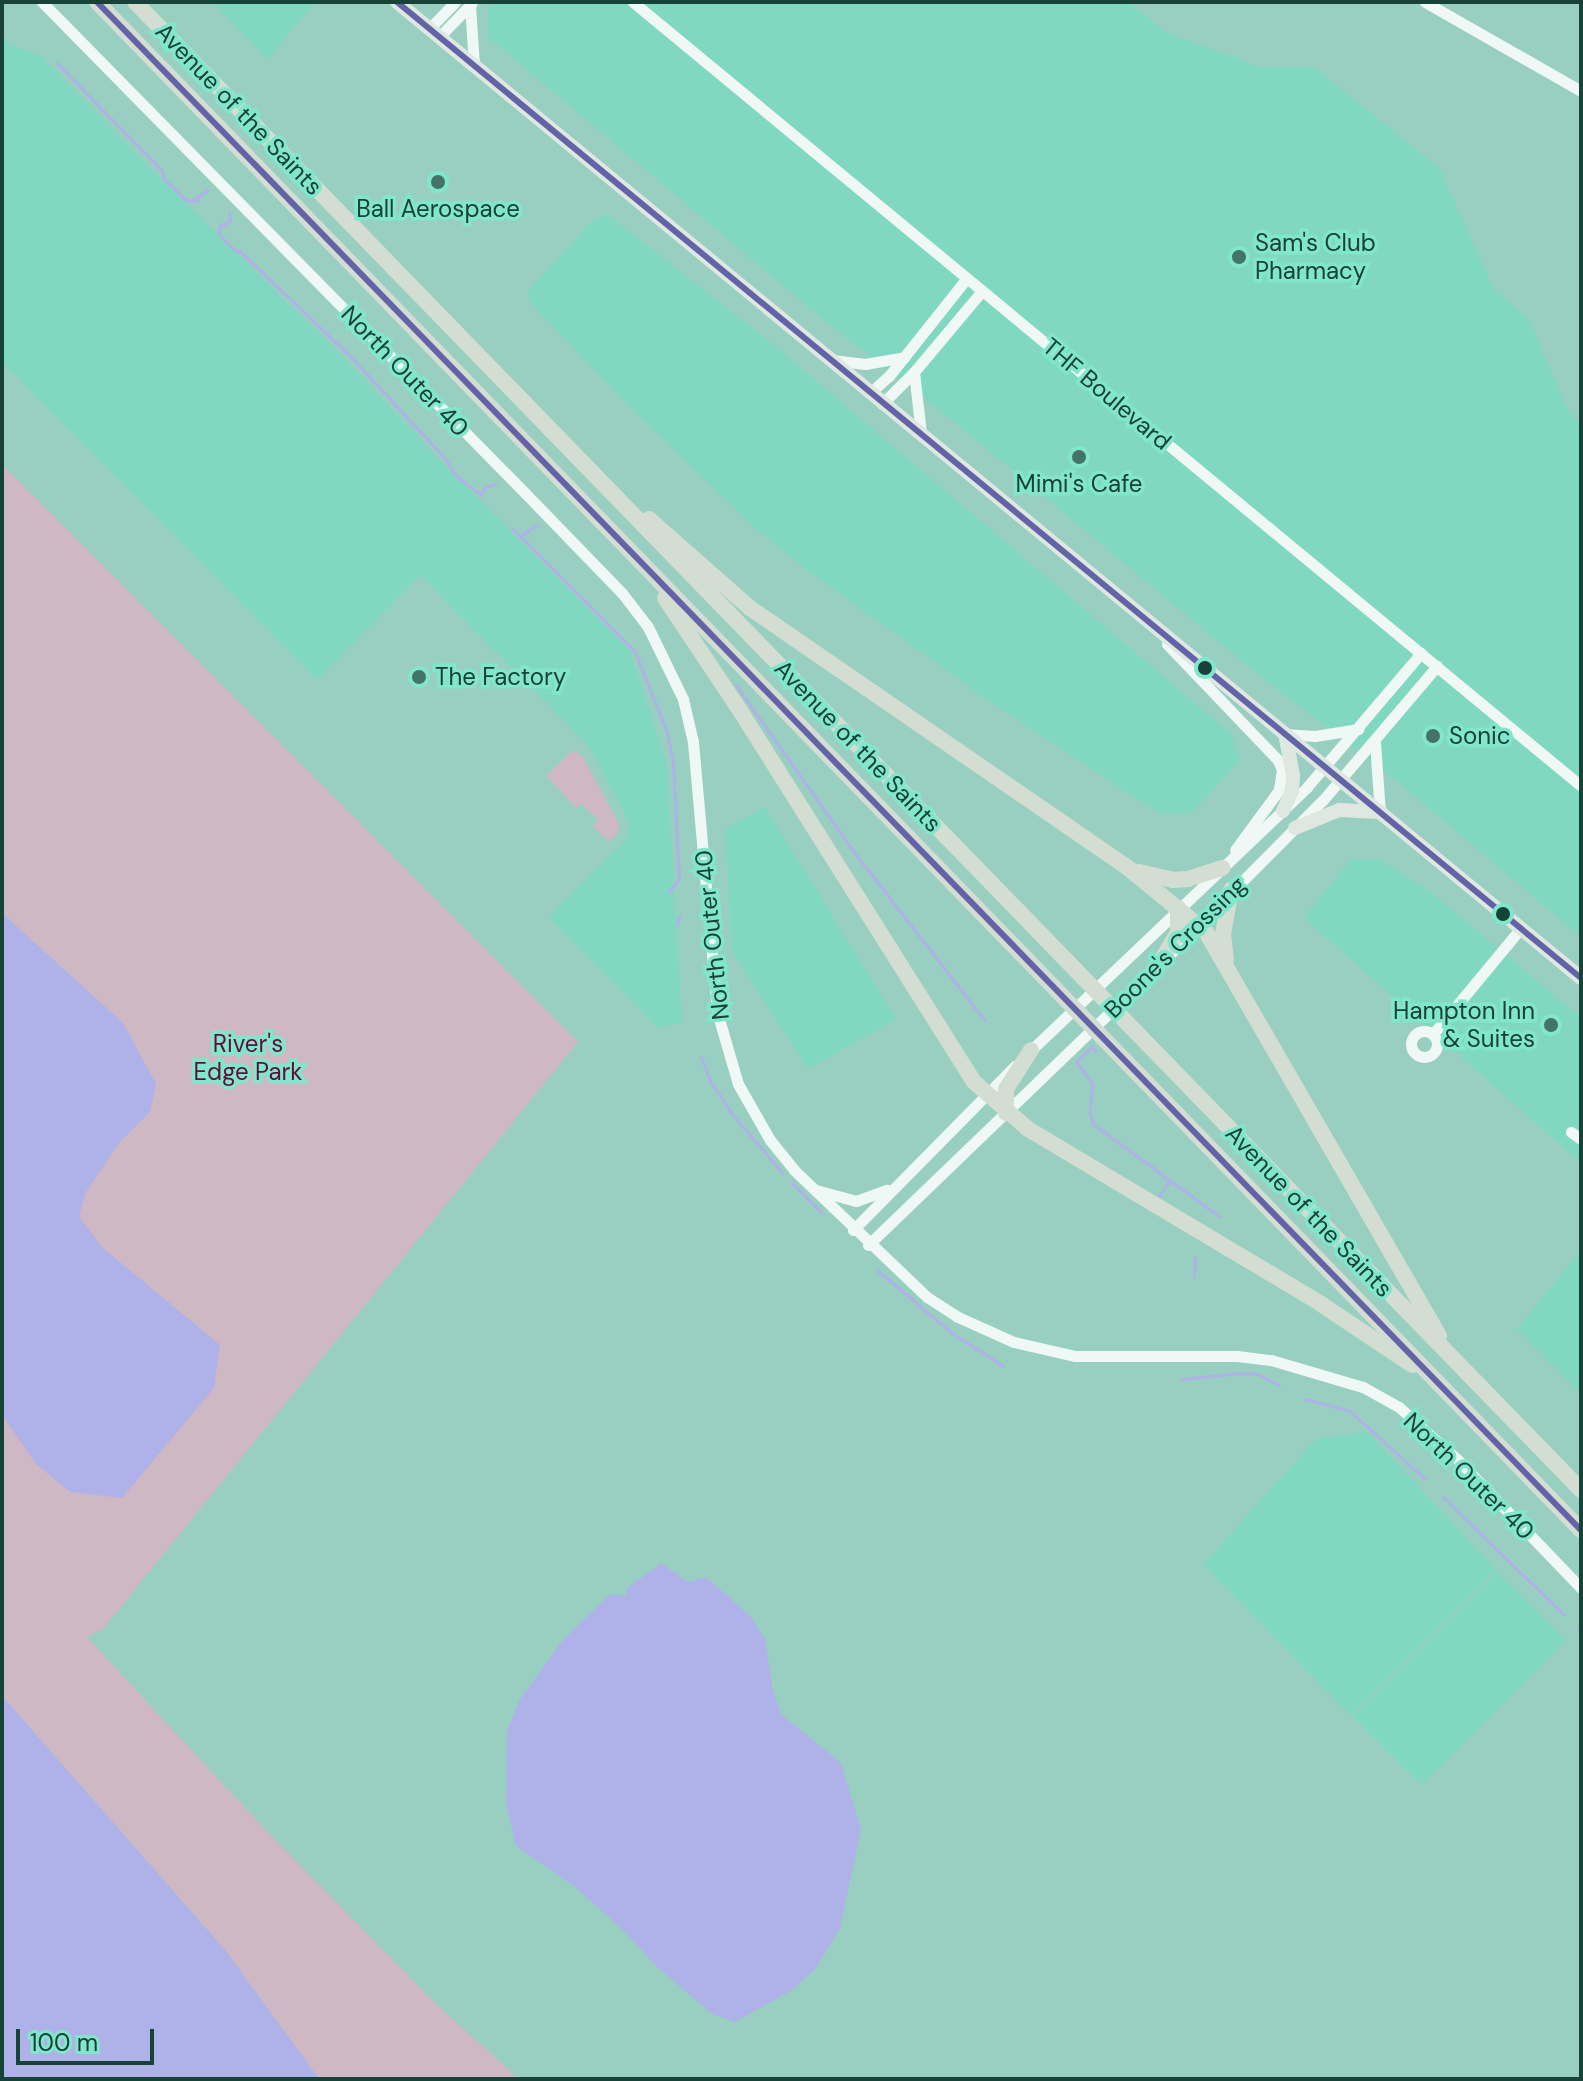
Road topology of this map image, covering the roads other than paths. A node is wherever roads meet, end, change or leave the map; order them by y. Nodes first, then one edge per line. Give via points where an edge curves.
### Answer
1 (42, 2) edge
2 (97, 2) edge
3 (135, 2) edge
4 (397, 2) edge
5 (455, 2) edge
6 (633, 2) edge
7 (1425, 2) edge
8 (472, 4) edge
9 (434, 33) junction
10 (474, 65) junction
11 (1581, 91) edge
12 (967, 278) junction
13 (982, 291) junction
14 (905, 357) junction
15 (832, 360) junction
16 (914, 372) junction
17 (871, 392) junction
18 (883, 403) junction
19 (921, 433) junction
20 (605, 485) junction
21 (645, 566) junction
22 (1142, 617) junction
23 (1421, 653) junction
24 (1437, 666) junction
25 (1359, 729) junction
26 (1285, 734) junction
27 (1375, 743) junction
28 (1326, 768) junction
29 (1342, 781) junction
30 (1581, 786) edge
31 (1283, 811) junction
32 (1380, 812) junction
33 (1295, 828) junction
34 (1225, 866) junction
35 (1127, 867) junction
36 (1231, 890) junction
37 (1178, 908) junction
38 (1199, 925) junction
39 (1521, 928) junction
40 (1227, 965) junction
41 (1158, 966) junction
42 (1581, 978) edge
43 (1433, 1034) dead end
44 (1031, 1050) junction
45 (986, 1095) junction
46 (1006, 1113) junction
47 (901, 1181) junction
48 (813, 1189) junction
49 (853, 1230) junction
50 (868, 1245) junction
51 (1450, 1355) junction
52 (1441, 1385) junction
53 (1581, 1490) edge
54 (1581, 1530) edge
55 (1581, 1588) edge

1 - 48 street, North Outer 40 via 622,593 648,627 683,699 693,742 713,982 728,1053 738,1084 770,1140
2 - 21 highway, Avenue of the Saints
3 - 20 highway, Avenue of the Saints
4 - 9 main road
5 - 9 street
6 - 12 street, THF Boulevard
7 - 11 street
8 - 9 street
8 - 10 street
9 - 10 main road
10 - 15 main road
12 - 13 street, THF Boulevard
12 - 14 street
13 - 16 street
13 - 23 street, THF Boulevard
14 - 15 street via 865,364
14 - 17 street
15 - 17 main road
16 - 18 street
16 - 19 street
17 - 18 main road
18 - 19 main road
19 - 22 main road
20 - 35 highway via 675,539 750,608
20 - 51 highway, Avenue of the Saints
21 - 45 highway
21 - 52 highway, Avenue of the Saints
22 - 26 main road
22 - 34 street via 1282,770 1279,790
23 - 24 street, THF Boulevard
23 - 25 street, Boone's Crossing
24 - 27 street, Boone's Crossing
24 - 30 street, THF Boulevard
25 - 26 street via 1315,736
25 - 28 street, Boone's Crossing
26 - 28 main road
26 - 31 main road via 1293,775
27 - 29 street, Boone's Crossing
27 - 32 street
28 - 29 main road
28 - 31 street, Boone's Crossing
29 - 32 main road
29 - 33 street, Boone's Crossing
31 - 34 street, Boone's Crossing
32 - 33 main road via 1339,810
32 - 39 main road
33 - 36 street, Boone's Crossing
34 - 35 highway via 1173,880
34 - 37 street, Boone's Crossing
35 - 37 highway
36 - 38 street, Boone's Crossing
36 - 40 highway via 1223,934
37 - 38 highway
37 - 41 highway via 1178,933
37 - 44 street, Boone's Crossing
38 - 40 highway
38 - 41 street, Boone's Crossing
39 - 42 main road
39 - 43 street
40 - 51 highway
41 - 46 street, Boone's Crossing
44 - 45 street, Boone's Crossing
44 - 46 highway via 1006,1089
45 - 46 highway
45 - 47 street, Boone's Crossing
46 - 50 street, Boone's Crossing
46 - 52 highway via 1321,1304
47 - 48 street via 856,1201
47 - 49 street, Boone's Crossing
48 - 49 street, North Outer 40
49 - 50 street, North Outer 40
50 - 55 street, North Outer 40 via 927,1297 1014,1342 1075,1356 1271,1360 1363,1387 1399,1407 1432,1436
51 - 53 highway, Avenue of the Saints
52 - 54 highway, Avenue of the Saints

